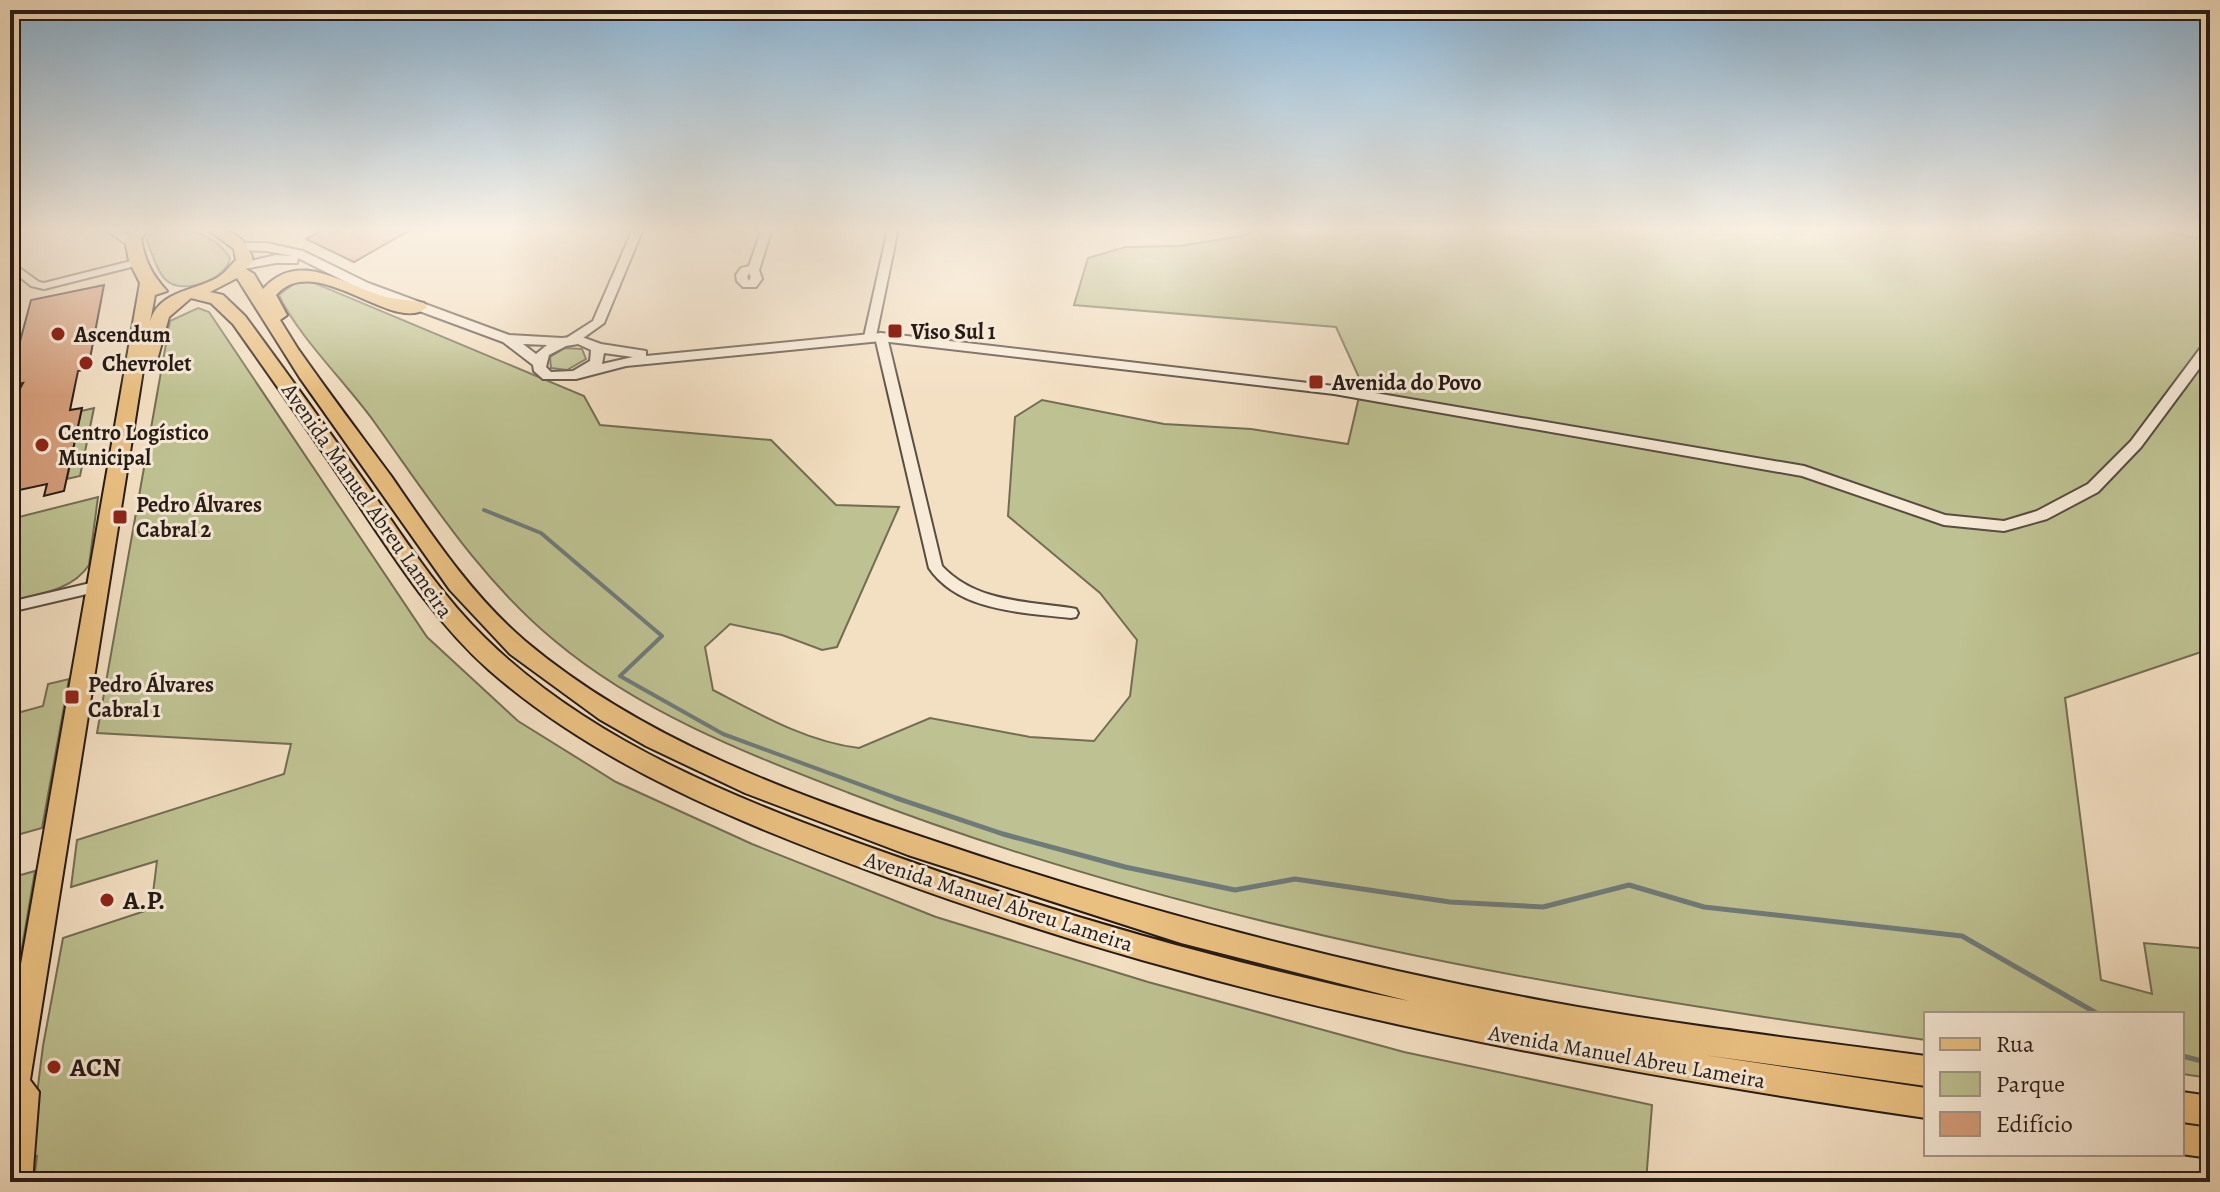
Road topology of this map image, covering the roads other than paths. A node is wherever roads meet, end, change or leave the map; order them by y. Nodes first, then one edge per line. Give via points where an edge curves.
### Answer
1 (148, 285) edge
2 (150, 285) edge
3 (216, 285) edge
4 (252, 285) edge
5 (277, 285) edge
6 (340, 285) edge
7 (364, 285) edge
8 (614, 285) edge
9 (884, 285) edge
10 (188, 294) junction
11 (418, 307) junction
12 (598, 323) junction
13 (875, 337) junction
14 (508, 339) junction
15 (568, 341) junction
16 (2210, 345) edge
17 (596, 346) junction
18 (666, 358) junction
19 (298, 360) junction
20 (538, 362) junction
21 (585, 372) junction
22 (101, 574) junction
23 (10, 607) edge
24 (1071, 613) dead end
25 (31, 999) junction
26 (1924, 1071) edge
27 (1924, 1103) edge
28 (2184, 1107) edge
29 (2210, 1111) edge
30 (10, 1113) edge
31 (2184, 1139) edge
32 (2210, 1143) edge
33 (16, 1182) edge

1 - 22 main road
2 - 10 main road, Avenida Manuel Abreu Lameira via 160,292
3 - 10 main road
4 - 19 main road, Avenida Manuel Abreu Lameira
5 - 19 main road via 267,295
6 - 11 main road via 377,300
7 - 11 street
8 - 12 street
9 - 13 street
10 - 22 main road via 167,308 158,324
10 - 27 main road, Avenida Manuel Abreu Lameira via 217,299 239,320 455,623 533,693 662,773 947,889 1252,978 1651,1062
11 - 14 street
12 - 15 street
12 - 17 street
13 - 16 street via 1349,393 1804,471 1944,520 1989,526 2021,523 2093,488 2136,444
13 - 18 street
13 - 24 street via 936,568 956,588 976,596
14 - 15 street
14 - 20 street
15 - 17 street
15 - 20 street via 549,348
17 - 18 street
17 - 21 street via 596,363
18 - 21 street
19 - 26 main road, Avenida Manuel Abreu Lameira via 449,574 515,645 638,731 733,777 997,875 1230,942 1465,998 1598,1023
20 - 21 street via 548,376
22 - 23 street
22 - 25 main road
25 - 30 main road
25 - 33 main road
28 - 29 main road
31 - 32 main road

